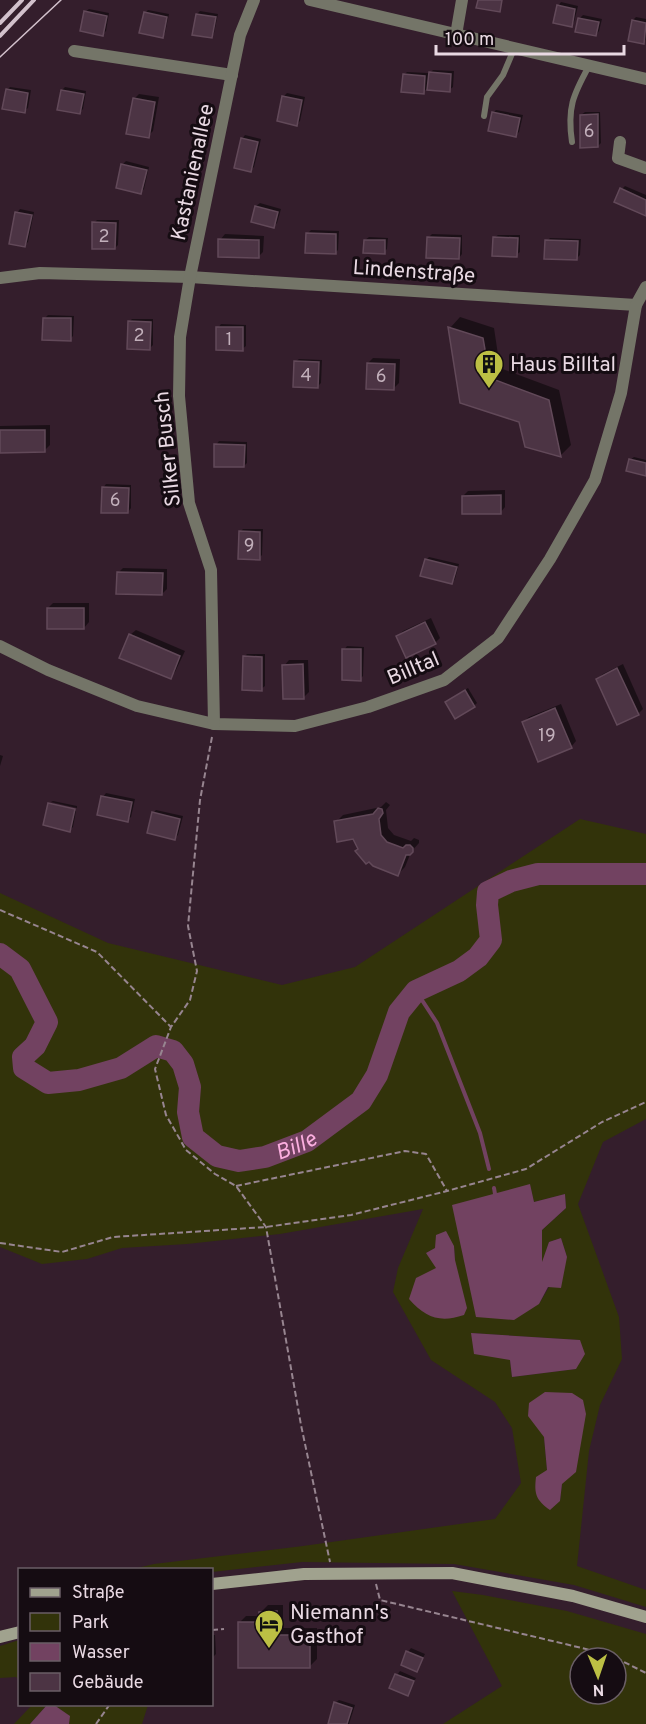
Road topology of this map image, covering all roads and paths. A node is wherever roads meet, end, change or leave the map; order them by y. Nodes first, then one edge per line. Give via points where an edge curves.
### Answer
1 (254, 0) edge
2 (310, 0) edge
3 (462, 0) edge
4 (456, 35) junction
5 (514, 49) junction
6 (74, 51) dead end
7 (590, 66) junction
8 (232, 75) junction
9 (646, 79) edge
10 (484, 116) dead end
11 (572, 142) dead end
12 (620, 142) dead end
13 (646, 168) edge
14 (190, 277) junction
15 (0, 278) edge
16 (646, 287) edge
17 (636, 305) junction
18 (0, 645) edge
19 (214, 724) junction
20 (0, 910) edge
21 (171, 1027) junction
22 (646, 1101) edge
23 (236, 1186) junction
24 (447, 1191) junction
25 (266, 1227) junction
26 (0, 1243) edge
27 (333, 1574) junction
28 (213, 1584) edge
29 (376, 1584) dead end
30 (646, 1617) edge
31 (224, 1629) dead end
32 (213, 1630) edge
33 (18, 1632) edge
34 (0, 1637) edge
35 (574, 1646) edge
36 (628, 1664) edge
37 (646, 1673) edge
38 (109, 1706) edge
39 (96, 1724) edge

1 - 8 street, Kastanienallee via 240,35
2 - 4 street
3 - 4 street
4 - 5 street
5 - 7 street
5 - 10 lane via 487,97
6 - 8 street
7 - 9 street
7 - 11 lane via 569,111
8 - 14 street, Kastanienallee
12 - 13 street via 618,158
14 - 15 street, Lindenstraße via 40,273
14 - 17 street, Lindenstraße
14 - 19 street, Silker Busch via 180,337 179,396 189,503 211,570
16 - 17 street, Billtal
17 - 19 street, Billtal via 621,393 595,480 498,638 444,681 368,707 295,726
18 - 19 street, Billtal via 48,670 137,706
19 - 21 path via 200,800 188,926 197,971 190,1000
20 - 21 path via 97,952
21 - 23 path via 155,1069 166,1115 186,1150
22 - 24 path via 602,1122 526,1169
23 - 24 path via 405,1150 426,1154
23 - 25 path
24 - 25 path via 351,1215
25 - 26 path via 113,1237 62,1252
25 - 27 path via 301,1425
27 - 28 main road
27 - 30 main road via 452,1573 573,1596
29 - 35 path via 380,1599
31 - 32 path
33 - 34 main road
36 - 37 path
38 - 39 path

